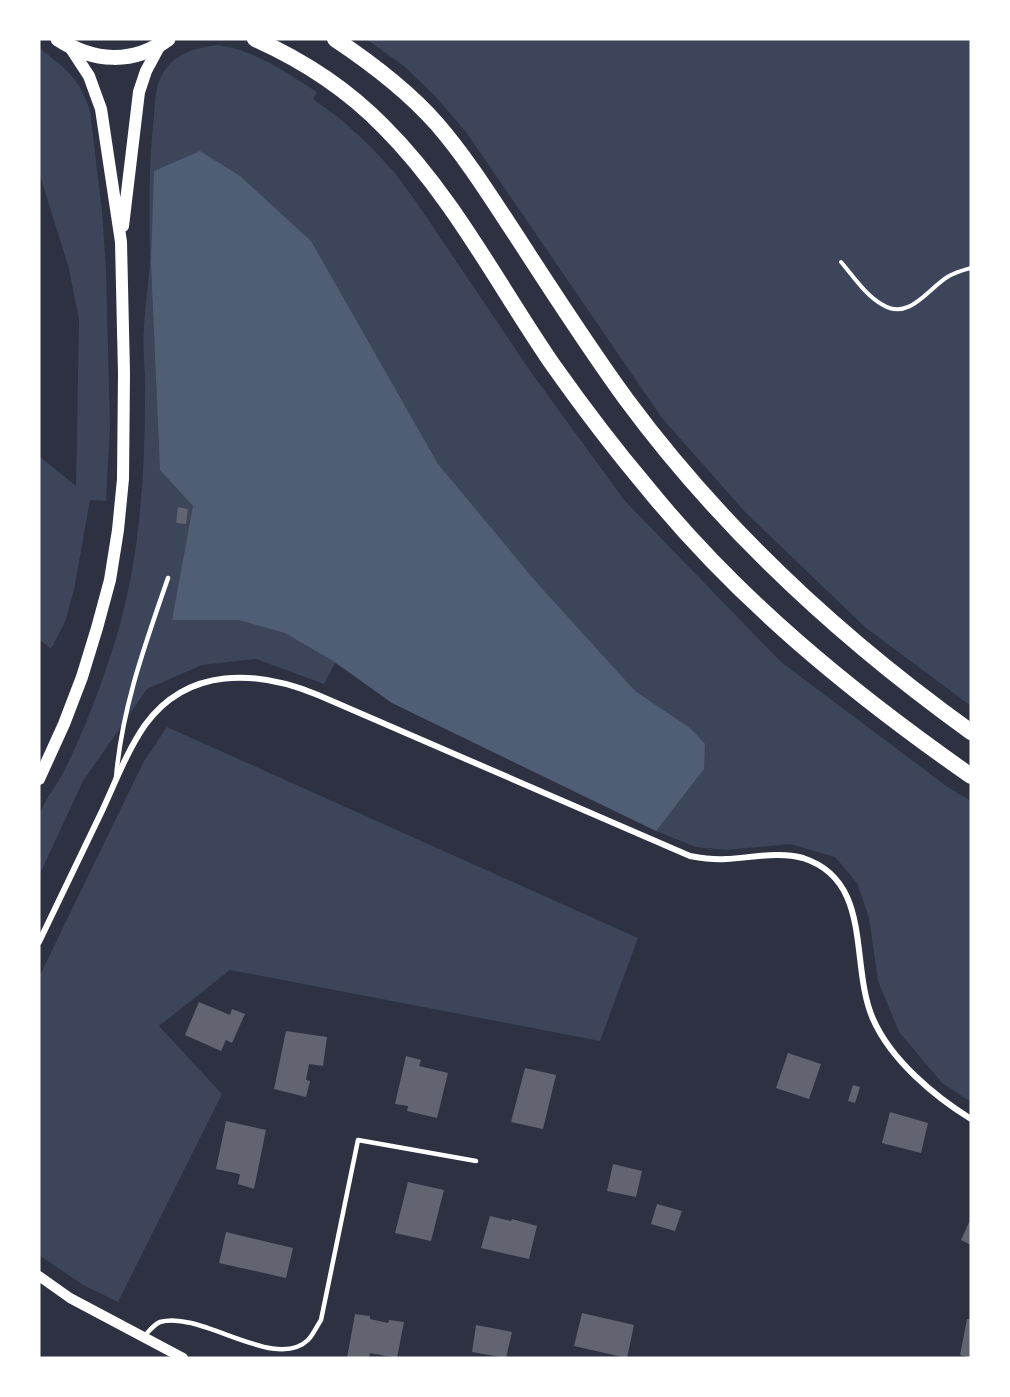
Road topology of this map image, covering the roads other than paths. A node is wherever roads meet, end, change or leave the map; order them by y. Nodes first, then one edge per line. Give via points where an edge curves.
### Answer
1 (255, 39) edge
2 (335, 39) edge
3 (164, 42) edge
4 (64, 43) edge
5 (121, 242) junction
6 (168, 578) dead end
7 (971, 732) edge
8 (971, 776) edge
9 (39, 779) edge
10 (116, 782) junction
11 (39, 942) edge
12 (971, 1119) edge
13 (476, 1161) dead end
14 (39, 1275) edge
15 (143, 1337) junction
16 (183, 1358) edge

1 - 8 highway via 345,92 415,160 554,366 646,487 714,563 823,665
2 - 7 highway via 403,90 436,123 488,193 621,391 729,523 837,628
3 - 4 main road via 131,56 115,58 100,57
3 - 5 main road via 139,92
4 - 5 main road via 89,76 101,109
5 - 9 main road via 124,418 118,530 98,628 64,724
6 - 10 lane via 133,679 119,744
10 - 11 street
10 - 12 street via 145,725 178,694 217,680 263,678 297,686 690,856 724,860 801,857 836,878 849,898 855,915 862,982 881,1034 932,1092
13 - 15 lane via 358,1140 321,1320 309,1340 295,1348 274,1349 179,1320 159,1322
14 - 15 street via 70,1298
15 - 16 street

